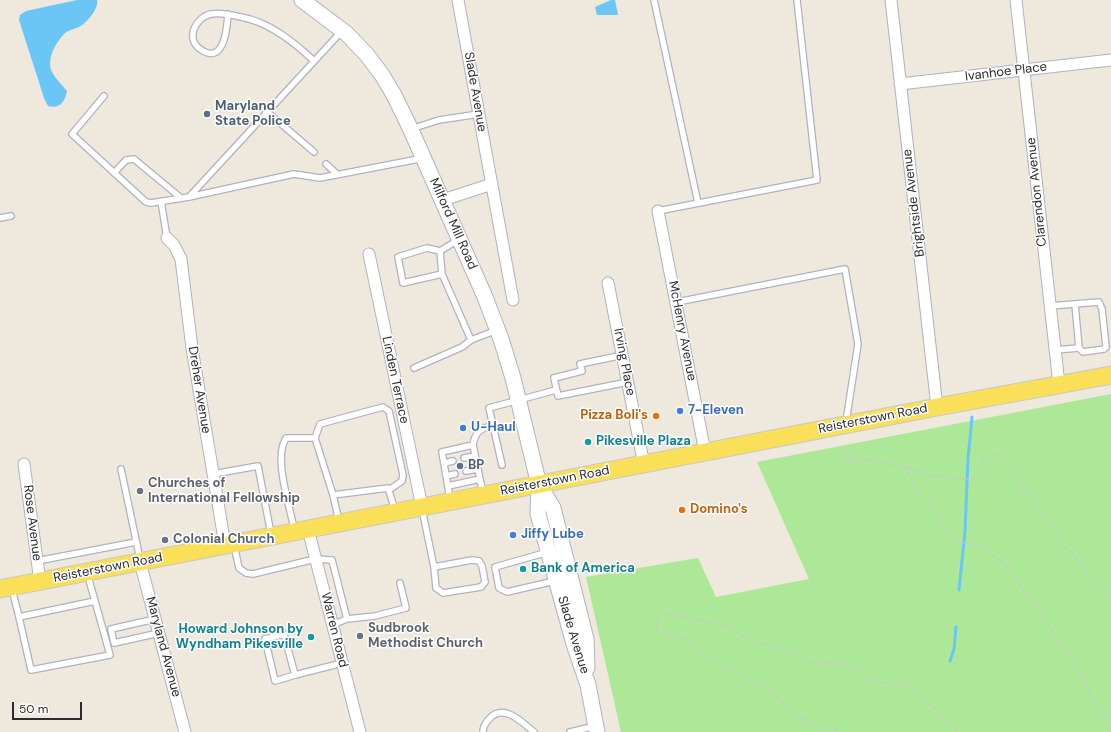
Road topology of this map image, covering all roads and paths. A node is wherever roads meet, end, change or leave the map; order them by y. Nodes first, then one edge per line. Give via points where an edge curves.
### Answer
1 (302, 0) edge
2 (458, 0) edge
3 (654, 0) edge
4 (797, 0) edge
5 (891, 0) edge
6 (1016, 0) edge
7 (228, 14) junction
8 (342, 30) junction
9 (313, 60) junction
10 (1111, 60) edge
11 (1024, 70) junction
12 (900, 84) junction
13 (104, 96) dead end
14 (266, 111) junction
15 (479, 114) junction
16 (411, 130) junction
17 (314, 152) dead end
18 (424, 158) junction
19 (326, 164) dead end
20 (114, 173) junction
21 (337, 174) junction
22 (492, 184) junction
23 (189, 197) junction
24 (181, 198) junction
25 (443, 200) junction
26 (161, 201) junction
27 (698, 203) junction
28 (658, 210) joint
29 (11, 216) dead end
30 (0, 218) edge
31 (167, 238) joint
32 (460, 239) junction
33 (440, 251) junction
34 (369, 254) dead end
35 (442, 274) junction
36 (608, 283) dead end
37 (513, 300) dead end
38 (676, 302) junction
39 (1075, 304) junction
40 (1050, 306) junction
41 (498, 330) junction
42 (471, 340) junction
43 (1079, 348) junction
44 (1055, 350) junction
45 (623, 355) junction
46 (414, 368) dead end
47 (1111, 375) edge
48 (628, 382) junction
49 (1058, 384) junction
50 (556, 390) junction
51 (518, 401) junction
52 (937, 407) junction
53 (846, 424) junction
54 (493, 425) junction
55 (316, 440) junction
56 (473, 445) junction
57 (705, 452) junction
58 (475, 456) junction
59 (464, 458) dead end
60 (855, 459) junction
61 (453, 461) dead end
62 (444, 463) junction
63 (24, 464) dead end
64 (502, 465) dead end
65 (644, 465) junction
66 (904, 467) junction
67 (121, 469) dead end
68 (478, 469) junction
69 (466, 471) dead end
70 (213, 474) junction
71 (455, 474) dead end
72 (446, 476) junction
73 (539, 485) junction
74 (481, 487) junction
75 (389, 490) junction
76 (449, 494) junction
77 (332, 495) junction
78 (422, 507) junction
79 (395, 512) junction
80 (340, 523) junction
81 (301, 530) junction
82 (271, 536) junction
83 (136, 542) junction
84 (229, 544) junction
85 (549, 552) junction
86 (316, 559) junction
87 (37, 561) junction
88 (140, 562) junction
89 (434, 567) junction
90 (87, 572) junction
91 (557, 581) junction
92 (40, 582) junction
93 (400, 583) dead end
94 (6, 588) edge
95 (1111, 596) edge
96 (95, 601) junction
97 (19, 617) junction
98 (347, 619) junction
99 (155, 620) junction
100 (332, 625) junction
101 (159, 633) junction
102 (342, 663) junction
103 (295, 675) junction
104 (588, 684) junction
105 (597, 729) edge
106 (185, 732) edge
107 (360, 732) edge
108 (483, 732) edge
109 (534, 732) edge
110 (570, 732) edge
111 (838, 732) edge
112 (959, 732) edge
113 (1111, 732) edge

1 - 8 main road, Milford Mill Road
2 - 15 street, Slade Avenue
3 - 27 lane
4 - 27 lane via 817,180
5 - 12 street, Brightside Avenue
6 - 11 street, Clarendon Avenue
7 - 7 lane via 211,14 201,18 196,24 192,37 200,49 212,52 222,46 227,34
7 - 9 lane via 268,26 294,43
8 - 9 lane
8 - 16 main road, Milford Mill Road via 367,55 382,75
9 - 14 lane
10 - 11 street, Ivanhoe Place
11 - 12 street, Ivanhoe Place
11 - 40 street, Clarendon Avenue
12 - 52 street, Brightside Avenue
13 - 20 lane via 72,134
14 - 17 lane
14 - 23 lane
15 - 16 lane via 439,120
15 - 22 street, Slade Avenue
16 - 18 main road, Milford Mill Road
18 - 21 lane
18 - 25 main road, Milford Mill Road
19 - 21 lane
20 - 24 lane via 126,160 134,159
20 - 26 lane via 146,202
21 - 23 lane via 320,178 294,174
22 - 25 street
22 - 37 street, Slade Avenue
23 - 24 lane
24 - 26 lane
25 - 32 main road, Milford Mill Road
26 - 31 lane
27 - 28 lane
28 - 38 street, McHenry Avenue
29 - 30 lane
31 - 70 street, Dreher Avenue via 181,259 192,348
32 - 33 lane
32 - 41 main road, Milford Mill Road
33 - 35 lane
33 - 35 lane via 427,248 398,257 403,283
34 - 78 street, Linden Terrace
35 - 42 lane
36 - 45 street, Irving Place
38 - 53 lane via 846,269 858,344
38 - 57 street, McHenry Avenue
39 - 40 lane
39 - 43 lane
39 - 43 lane via 1099,302 1102,306 1106,347 1100,351 1083,352
40 - 44 street, Clarendon Avenue
41 - 42 lane
41 - 51 main road, Milford Mill Road
42 - 46 lane via 462,347
43 - 44 lane
44 - 49 street, Clarendon Avenue
45 - 48 street, Irving Place
45 - 50 lane via 580,364 582,371 554,378
47 - 49 main road, Reisterstown Road
48 - 50 lane via 558,396
48 - 65 street, Irving Place
49 - 52 main road, Reisterstown Road
50 - 51 lane
51 - 54 lane via 489,408
51 - 73 main road, Milford Mill Road
52 - 53 main road, Reisterstown Road
53 - 57 main road, Reisterstown Road
54 - 56 lane via 478,430
54 - 64 lane
55 - 75 lane via 320,424 382,407 389,411 403,475 402,481
55 - 77 lane
55 - 81 lane via 286,438 282,444 280,459
56 - 58 lane
56 - 62 lane via 442,452
57 - 65 main road, Reisterstown Road
58 - 59 lane
58 - 68 lane
60 - 60 path via 846,452 841,457 842,460 849,462
60 - 66 path via 862,458
61 - 62 lane
62 - 72 lane
63 - 87 street, Rose Avenue
65 - 73 main road, Reisterstown Road
66 - 95 path via 932,476 981,481 982,462 990,455 997,455 1029,494 1064,546
66 - 113 path via 953,539 981,548 1004,564 1077,667 1109,723
67 - 83 lane
68 - 69 lane
68 - 74 lane
70 - 82 lane via 258,466
70 - 84 street, Dreher Avenue
71 - 72 lane
72 - 76 lane
73 - 74 main road, Reisterstown Road
73 - 85 main road, Slade Avenue via 538,514
73 - 104 main road, Slade Avenue via 553,508 570,570 586,639
74 - 76 main road, Reisterstown Road
75 - 77 lane via 388,488
75 - 79 lane
76 - 78 main road, Reisterstown Road
77 - 80 lane
78 - 79 main road, Reisterstown Road
78 - 89 lane
79 - 80 main road, Reisterstown Road
80 - 81 main road, Reisterstown Road
81 - 82 main road, Reisterstown Road
81 - 86 street, Warren Road
82 - 84 main road, Reisterstown Road
83 - 87 lane
83 - 88 lane
84 - 86 lane via 239,568 246,573 253,574
84 - 88 main road, Reisterstown Road
85 - 91 main road, Slade Avenue
85 - 91 lane via 494,567 499,588 513,592
86 - 98 lane via 332,560
86 - 100 street, Warren Road
87 - 92 street, Rose Avenue
88 - 90 main road, Reisterstown Road
88 - 99 street, Maryland Avenue
89 - 89 lane via 436,588 443,593 481,587 485,582 479,561
90 - 92 main road, Reisterstown Road
90 - 96 lane
91 - 104 main road, Slade Avenue
92 - 94 main road, Reisterstown Road
93 - 98 lane via 406,608 375,616
94 - 97 lane
96 - 97 lane
96 - 97 lane via 110,655 31,670
98 - 100 lane
99 - 101 street, Maryland Avenue
99 - 101 lane via 111,629 114,643
100 - 102 street, Warren Road
101 - 106 street, Maryland Avenue
102 - 103 lane
102 - 107 street, Warren Road
103 - 103 lane via 284,634 265,639 275,681
104 - 105 main road, Slade Avenue
105 - 110 lane
108 - 109 lane via 486,722 492,716 504,713 520,720
111 - 112 path via 801,718 769,690 702,658 691,641 656,630 657,618 663,613 731,627 744,638 776,646 809,663 839,661 879,683 907,682

